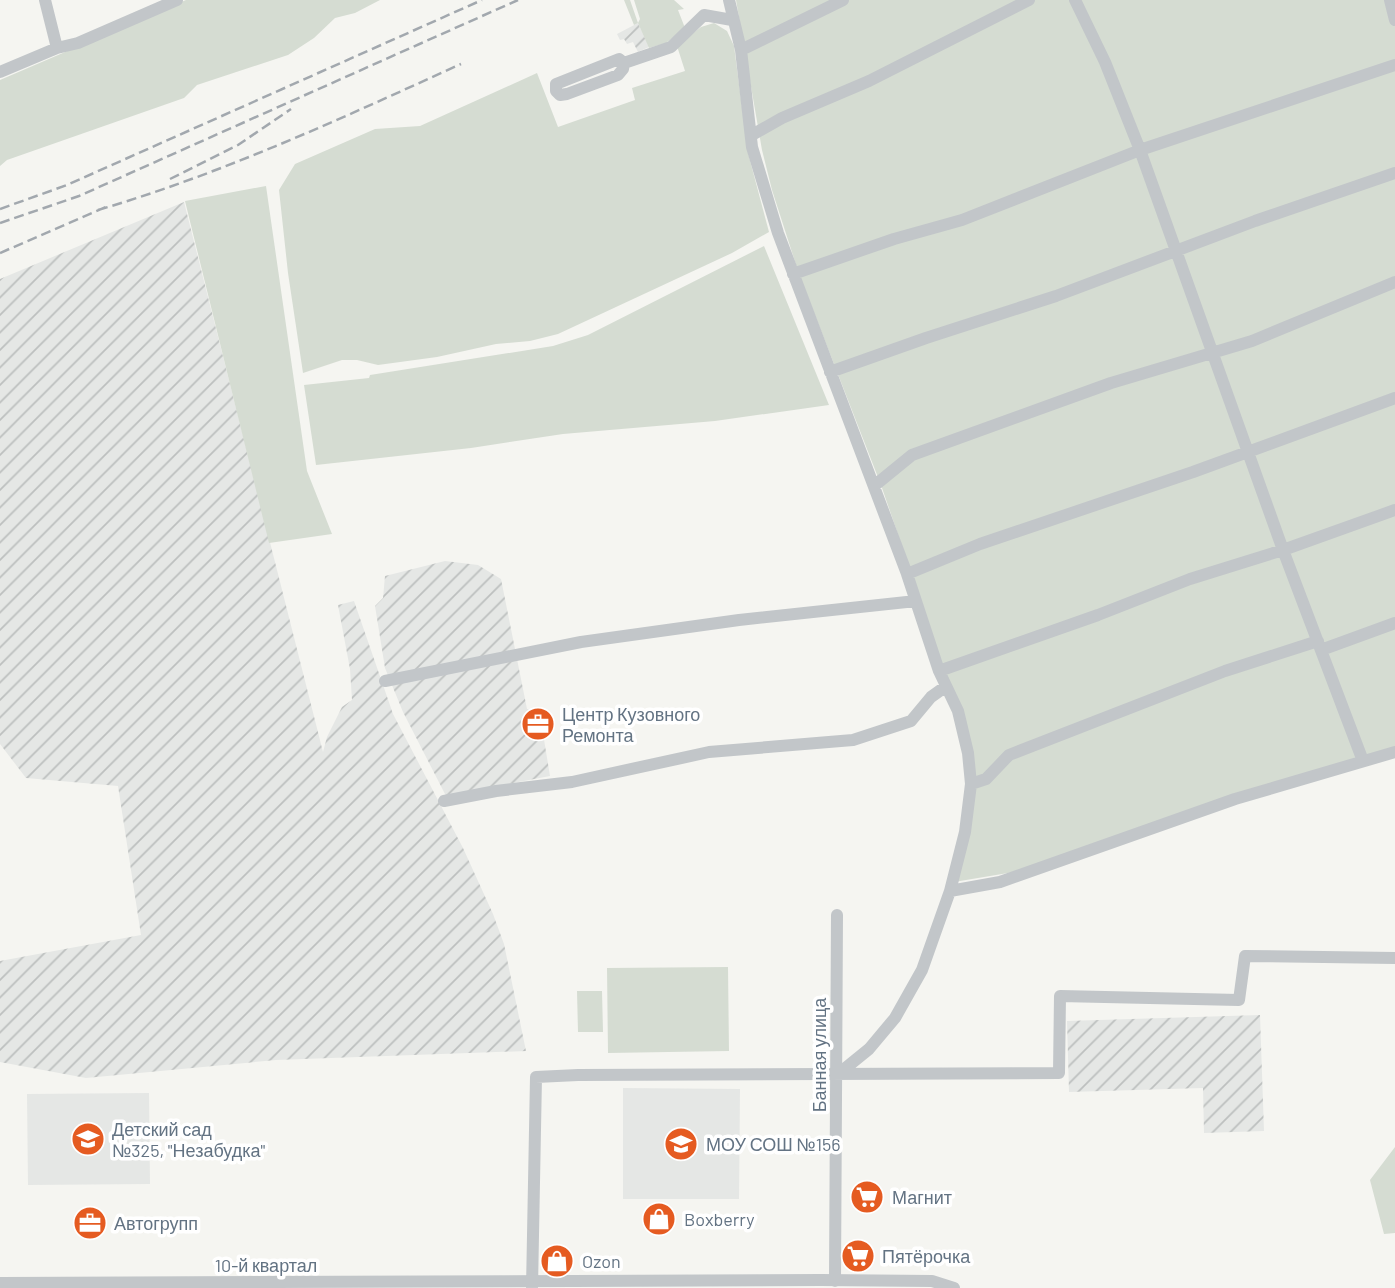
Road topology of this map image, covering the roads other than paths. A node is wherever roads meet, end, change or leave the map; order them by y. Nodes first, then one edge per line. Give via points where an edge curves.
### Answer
1 (45, 0) edge
2 (177, 0) edge
3 (729, 0) edge
4 (843, 0) edge
5 (1029, 0) edge
6 (1075, 0) edge
7 (1390, 0) edge
8 (150, 5) edge
9 (732, 20) junction
10 (1395, 20) edge
11 (57, 48) junction
12 (741, 50) junction
13 (624, 63) junction
14 (1395, 65) edge
15 (0, 72) edge
16 (752, 135) junction
17 (1140, 150) junction
18 (1395, 173) edge
19 (1174, 251) junction
20 (793, 274) junction
21 (1395, 282) edge
22 (1212, 352) junction
23 (830, 372) junction
24 (1395, 398) edge
25 (1248, 452) junction
26 (874, 486) junction
27 (1395, 510) edge
28 (1283, 550) junction
29 (907, 574) junction
30 (916, 601) junction
31 (1395, 623) edge
32 (1320, 646) junction
33 (939, 671) junction
34 (385, 681) dead end
35 (945, 687) junction
36 (1395, 752) edge
37 (1363, 761) junction
38 (971, 784) junction
39 (444, 801) dead end
40 (950, 891) junction
41 (837, 915) dead end
42 (1395, 958) edge
43 (837, 1075) junction
44 (835, 1280) junction
45 (0, 1283) edge
46 (532, 1284) edge
47 (636, 1284) edge
48 (381, 1285) edge
49 (954, 1288) edge

1 - 11 street
2 - 8 street
3 - 9 street
4 - 12 street
5 - 16 street
6 - 17 street
7 - 10 street
8 - 11 street via 78,43
9 - 12 street
9 - 13 street via 704,15 671,47
11 - 15 street
12 - 16 street
13 - 13 street via 619,60 565,79 556,84 556,91 567,94 618,75
14 - 17 street
16 - 20 street
17 - 19 street
17 - 20 street via 962,220
18 - 19 street
19 - 22 street
19 - 23 street
20 - 23 street
21 - 22 street via 1252,341
22 - 25 street
22 - 26 street via 912,455
23 - 26 street
24 - 25 street
25 - 28 street
25 - 29 street via 980,544
26 - 29 street
27 - 28 street
28 - 32 street
28 - 33 street via 1190,579
29 - 30 street
30 - 33 street
30 - 34 street via 581,642
31 - 32 street
32 - 37 street
32 - 38 street via 1225,671 1009,755 986,779
33 - 35 street
35 - 38 street via 958,710
35 - 39 street via 911,721 853,740 709,752 572,782
36 - 37 street
37 - 40 street via 1235,799 1000,882
38 - 40 street
40 - 43 street via 922,970 895,1018 869,1049
41 - 43 street, Банная улица
42 - 43 street via 1245,956 1239,1000 1060,996 1059,1073
43 - 44 street, Банная улица
43 - 46 street via 536,1077
44 - 47 street, 10-й квартал
44 - 49 street, 10-й квартал via 932,1281
45 - 48 street, 10-й квартал
46 - 47 street, 10-й квартал
46 - 48 street, 10-й квартал

